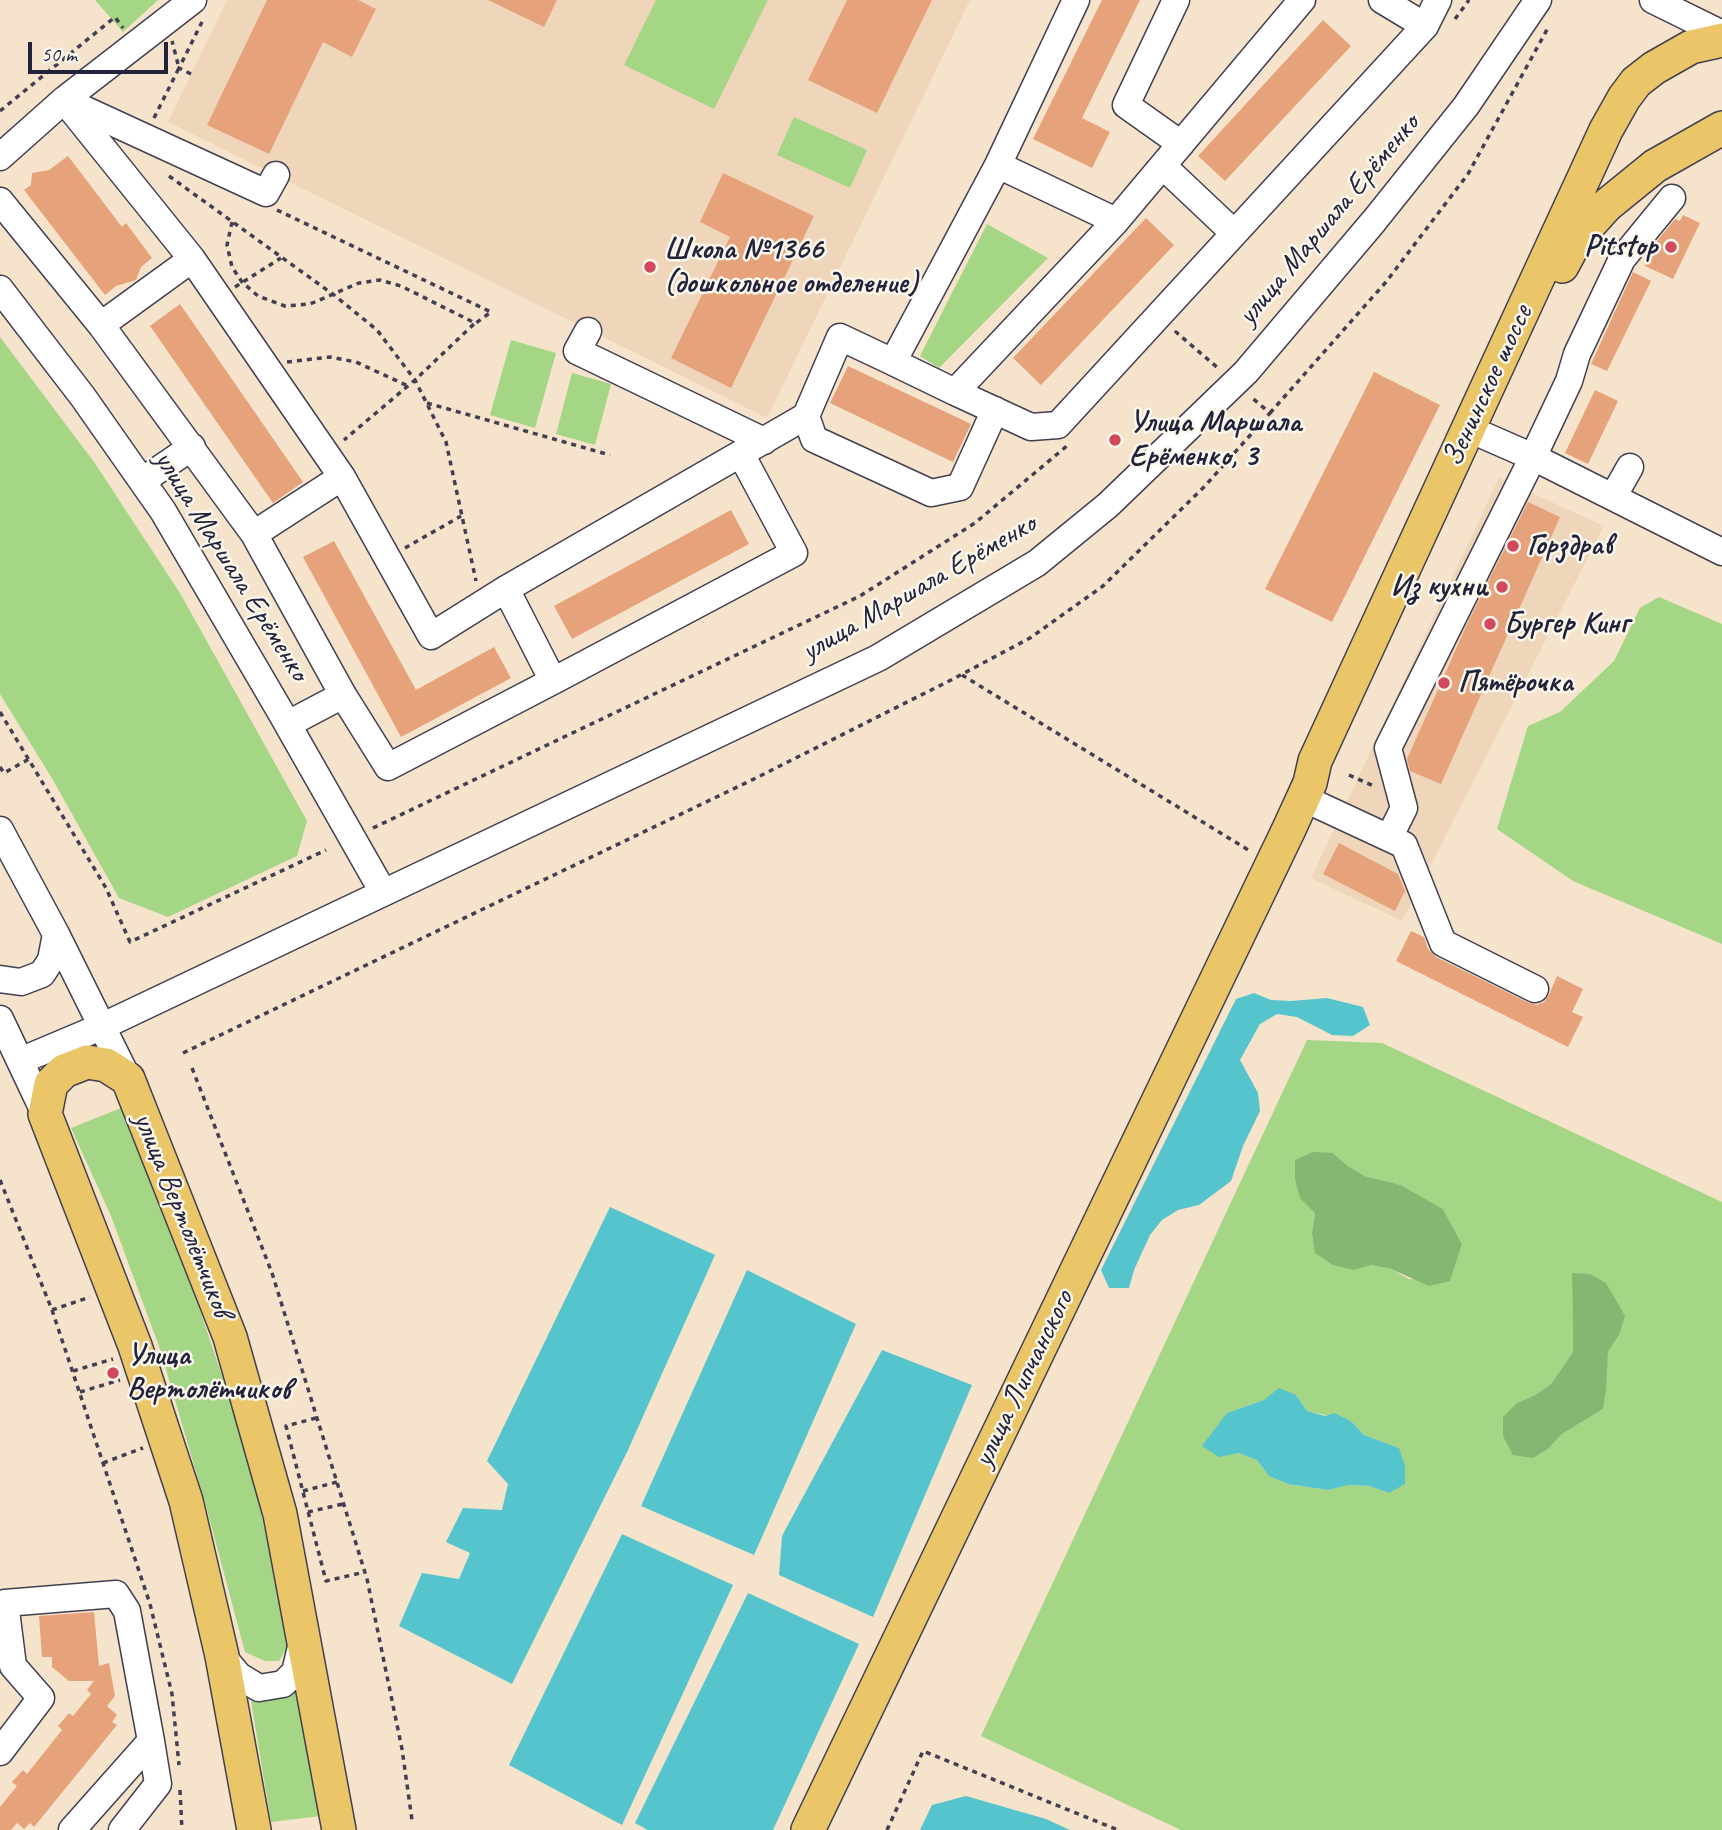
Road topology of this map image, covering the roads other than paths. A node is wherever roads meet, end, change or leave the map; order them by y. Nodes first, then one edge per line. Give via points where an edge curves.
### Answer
1 (1076, 0) edge
2 (1176, 0) edge
3 (1302, 0) edge
4 (1382, 0) edge
5 (1438, 0) edge
6 (1538, 0) edge
7 (1653, 0) edge
8 (200, 6) edge
9 (1425, 26) junction
10 (1722, 34) edge
11 (1722, 40) edge
12 (64, 100) junction
13 (1722, 128) edge
14 (1181, 144) junction
15 (0, 157) edge
16 (998, 164) junction
17 (1163, 166) junction
18 (276, 175) dead end
19 (1672, 198) dead end
20 (0, 201) edge
21 (1116, 221) junction
22 (1234, 233) junction
23 (192, 259) junction
24 (0, 289) edge
25 (101, 325) junction
26 (588, 331) dead end
27 (893, 362) junction
28 (955, 392) junction
29 (995, 410) junction
30 (806, 416) junction
31 (1485, 436) junction
32 (192, 447) junction
33 (752, 447) junction
34 (1533, 457) junction
35 (1630, 467) dead end
36 (342, 477) junction
37 (142, 481) junction
38 (1613, 497) junction
39 (254, 534) junction
40 (1722, 552) edge
41 (506, 589) junction
42 (553, 681) junction
43 (343, 695) junction
44 (288, 724) junction
45 (1307, 790) junction
46 (0, 830) edge
47 (1389, 838) junction
48 (383, 892) junction
49 (1240, 928) joint
50 (56, 934) junction
51 (0, 979) edge
52 (1535, 989) dead end
53 (0, 1019) edge
54 (103, 1026) junction
55 (20, 1061) junction
56 (128, 1079) junction
57 (45, 1114) junction
58 (302, 1639) junction
59 (222, 1656) junction
60 (150, 1741) junction
61 (0, 1752) edge
62 (72, 1830) edge
63 (122, 1830) edge
64 (254, 1830) edge
65 (340, 1830) edge
66 (808, 1830) edge

1 - 16 street
2 - 14 street via 1126,105
3 - 14 street
4 - 9 street
5 - 9 street
6 - 48 street, улица Маршала Ерёменко via 1466,106 1235,383 1108,505 1026,570 878,658
7 - 10 street
8 - 12 street
9 - 22 street
11 - 45 main road, Зенинское шоссе via 1691,47 1654,68 1624,98 1315,761
12 - 15 street
12 - 18 street via 266,193
12 - 23 street
13 - 31 main road, Зенинское шоссе via 1655,166 1607,205 1577,238
14 - 17 street
16 - 21 street
16 - 27 street
17 - 21 street
17 - 22 street
19 - 34 street via 1622,260
20 - 25 street
21 - 28 street
22 - 29 street via 1058,425 1031,427
23 - 25 street
23 - 36 street
24 - 37 street, улица Маршала Ерёменко
25 - 32 street
26 - 33 street via 577,351
27 - 28 street
27 - 30 street via 840,337
28 - 29 street
29 - 30 street via 960,487 931,493 814,439
30 - 33 street
31 - 34 street
31 - 45 main road, Зенинское шоссе via 1327,765
32 - 37 street
32 - 39 street
33 - 41 street
33 - 42 street via 794,554
34 - 38 street
34 - 47 street via 1388,748 1404,808
35 - 38 street
36 - 39 street
36 - 41 street via 431,636
37 - 44 street, улица Маршала Ерёменко
38 - 40 street
39 - 43 street
41 - 42 street
42 - 43 street via 388,767
43 - 44 street
44 - 48 street, улица Маршала Ерёменко
45 - 47 street
45 - 49 main road, Зенинское шоссе
46 - 50 street, улица Вертолётчиков
47 - 52 street via 1404,845 1443,943
48 - 54 street, улица Маршала Ерёменко
49 - 66 main road, улица Липчанского
50 - 51 street via 51,960 42,974 21,982
50 - 54 street, улица Вертолётчиков
53 - 55 street
54 - 55 street, улица Маршала Ерёменко
54 - 56 street, улица Вертолётчиков
55 - 57 street
56 - 57 main road via 106,1065 87,1062 64,1071 51,1084
56 - 58 main road, улица Вертолётчиков via 230,1337 280,1514
57 - 59 main road via 154,1402 186,1502
58 - 59 street via 295,1672 283,1684 259,1688 239,1676
58 - 65 main road, улица Вертолётчиков
59 - 64 main road
60 - 61 street via 127,1611 116,1594 5,1603 13,1667 41,1698
60 - 62 street
60 - 63 street via 158,1784

